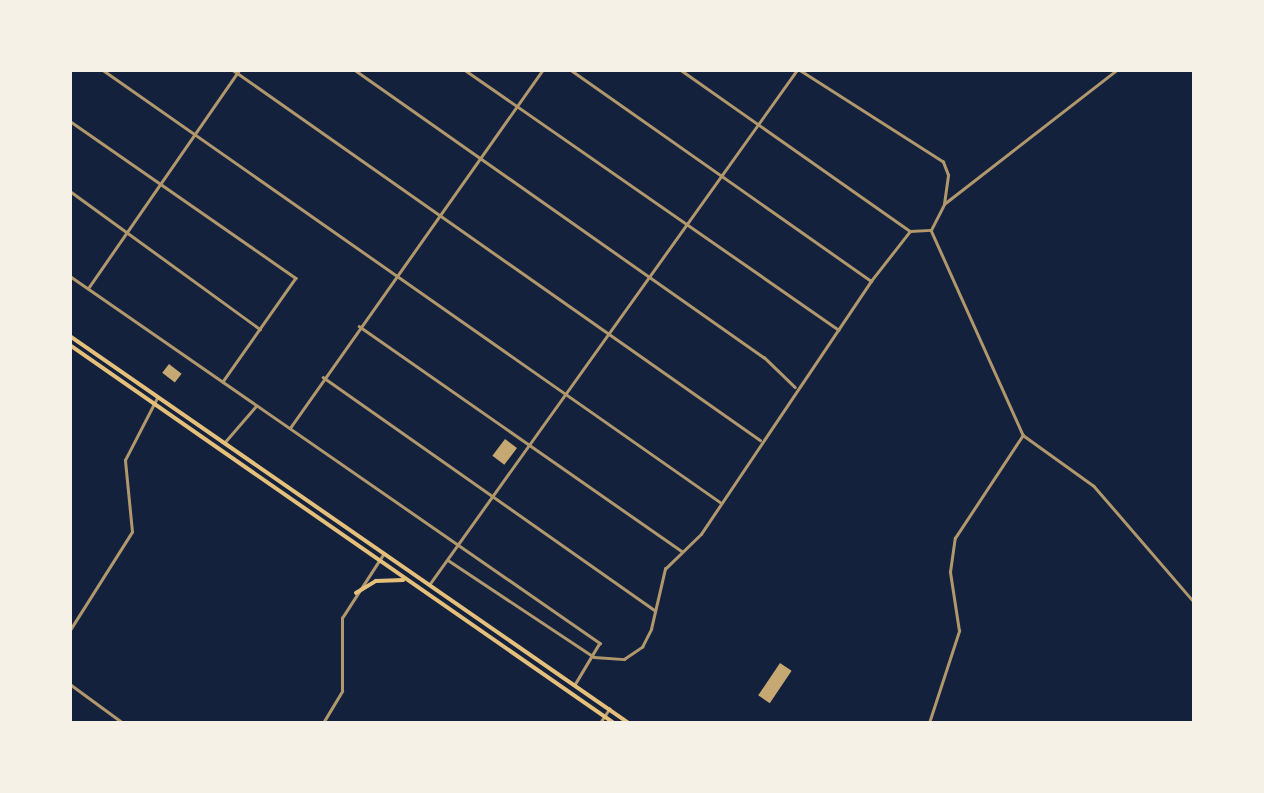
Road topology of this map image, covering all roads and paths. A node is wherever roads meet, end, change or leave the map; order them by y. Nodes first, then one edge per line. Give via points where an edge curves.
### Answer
1 (103, 70) edge
2 (233, 70) edge
3 (355, 70) edge
4 (465, 70) edge
5 (543, 70) edge
6 (571, 70) edge
7 (681, 70) edge
8 (798, 70) edge
9 (1116, 70) edge
10 (238, 71) edge
11 (517, 106) junction
12 (70, 121) edge
13 (759, 126) junction
14 (194, 134) junction
15 (479, 156) junction
16 (723, 176) junction
17 (159, 181) junction
18 (70, 191) edge
19 (944, 204) junction
20 (439, 216) junction
21 (687, 226) junction
22 (931, 230) junction
23 (911, 231) junction
24 (124, 234) junction
25 (70, 276) edge
26 (396, 276) junction
27 (652, 277) junction
28 (872, 281) junction
29 (89, 288) junction
30 (359, 326) junction
31 (260, 329) junction
32 (839, 330) junction
33 (609, 335) junction
34 (70, 336) edge
35 (70, 345) edge
36 (323, 377) junction
37 (223, 382) junction
38 (796, 387) junction
39 (566, 396) junction
40 (158, 398) junction
41 (154, 404) junction
42 (257, 405) junction
43 (290, 428) junction
44 (1023, 435) junction
45 (760, 440) junction
46 (224, 443) junction
47 (530, 446) junction
48 (494, 496) junction
49 (720, 502) junction
50 (457, 548) junction
51 (681, 551) junction
52 (384, 553) junction
53 (448, 560) junction
54 (379, 561) junction
55 (407, 580) junction
56 (429, 585) junction
57 (356, 593) junction
58 (1194, 602) edge
59 (655, 610) junction
60 (70, 630) edge
61 (594, 657) junction
62 (70, 684) edge
63 (575, 685) junction
64 (609, 709) junction
65 (604, 716) junction
66 (123, 723) edge
67 (323, 723) edge
68 (600, 723) edge
69 (614, 723) edge
70 (629, 723) edge
71 (929, 723) edge

1 - 14 street
2 - 10 street
3 - 15 street
4 - 11 street
5 - 11 street
6 - 16 street
7 - 13 street
8 - 13 street
8 - 19 street via 945,167
9 - 19 street
10 - 14 street
10 - 20 street
11 - 15 street
11 - 21 street
12 - 17 street
13 - 16 street
13 - 23 street
14 - 17 street
14 - 26 street
15 - 20 street
15 - 27 street
16 - 21 street
16 - 28 street
17 - 24 street
17 - 31 street via 296,278
18 - 24 street
19 - 22 street
20 - 26 street
20 - 33 street
21 - 27 street
21 - 32 street
22 - 23 street
22 - 44 street
23 - 28 street
24 - 29 street
24 - 31 street
25 - 29 street
26 - 30 street
26 - 39 street
27 - 33 street
27 - 38 street via 764,358
28 - 32 street
29 - 37 street
30 - 36 street
30 - 47 street
31 - 37 street
32 - 38 street
33 - 39 street
33 - 45 street
34 - 40 main road
35 - 41 main road
36 - 43 street
36 - 48 street
37 - 42 street
38 - 45 street
39 - 47 street
39 - 49 street
40 - 41 street
40 - 46 main road
41 - 54 main road
41 - 60 street via 125,460 132,532
42 - 43 street
42 - 46 street
43 - 50 street
44 - 58 street via 1094,486
44 - 71 street via 955,538 950,572 959,631
45 - 49 street
46 - 52 main road
47 - 48 street
47 - 51 street
48 - 50 street
48 - 59 street
49 - 51 street via 701,534
50 - 53 street
50 - 61 street via 600,643
51 - 59 street via 659,583
52 - 54 street
52 - 56 main road
53 - 56 street
53 - 61 street
54 - 55 main road
54 - 57 street
55 - 57 main road via 376,581
55 - 65 main road
56 - 63 main road
57 - 67 street via 342,618 342,691
59 - 61 street via 642,647 624,659
61 - 63 street
62 - 66 street
63 - 64 main road
64 - 65 street
64 - 70 main road
65 - 68 street
65 - 69 main road

